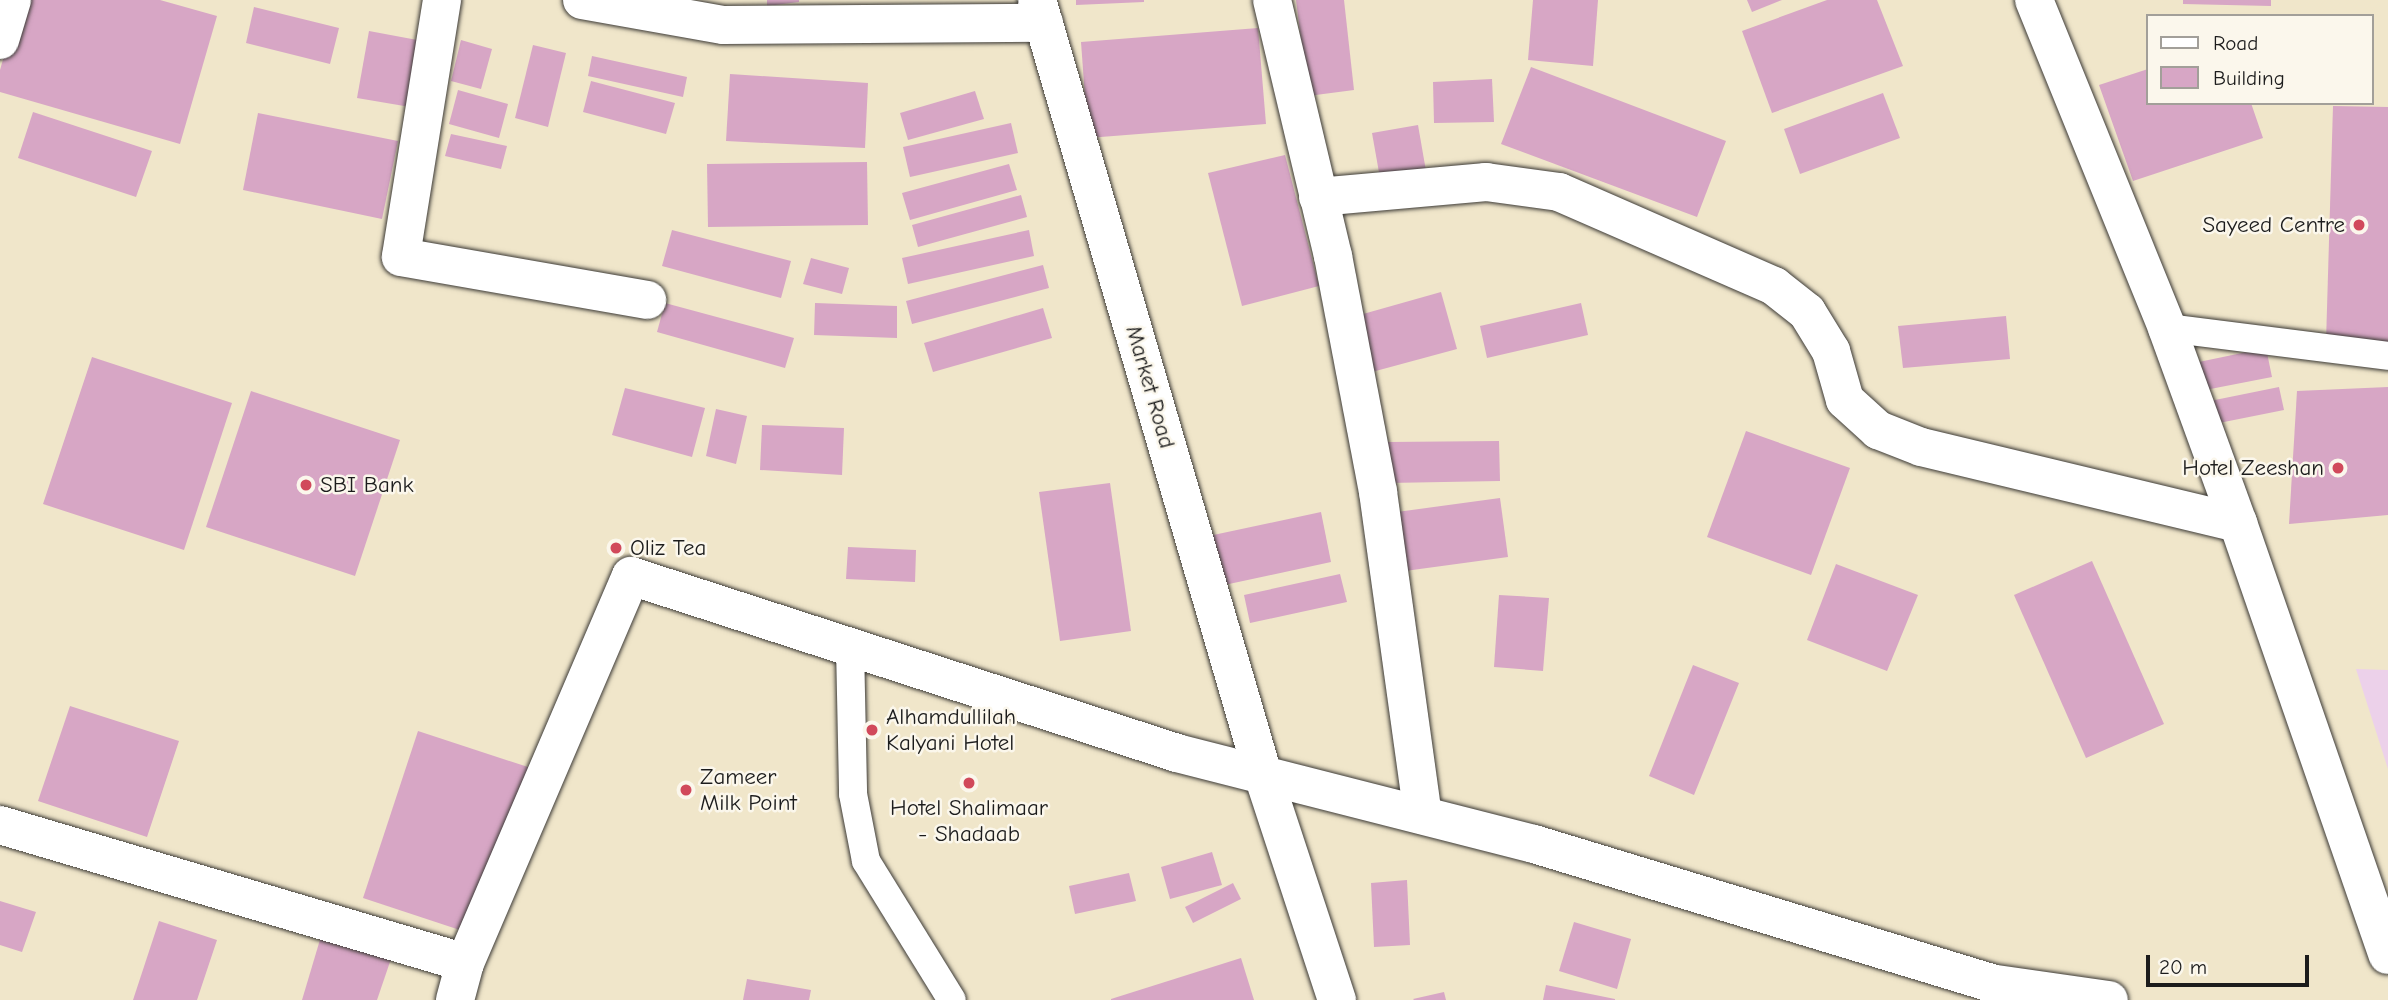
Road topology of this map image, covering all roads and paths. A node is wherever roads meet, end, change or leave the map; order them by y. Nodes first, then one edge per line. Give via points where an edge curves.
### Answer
1 (12, 0) edge
2 (442, 0) edge
3 (582, 0) edge
4 (1272, 0) edge
5 (2034, 0) edge
6 (1041, 11) edge
7 (0, 40) edge
8 (1318, 197) junction
9 (647, 300) dead end
10 (2166, 328) junction
11 (2388, 356) edge
12 (2238, 523) junction
13 (850, 646) junction
14 (1263, 775) junction
15 (1423, 815) junction
16 (0, 825) edge
17 (2388, 955) edge
18 (465, 963) junction
19 (1995, 992) edge
20 (455, 1000) edge
21 (952, 1000) edge
22 (1338, 1000) edge
23 (2109, 1000) edge

1 - 7 main road
2 - 9 main road via 401,257
3 - 6 main road via 723,24
4 - 8 main road
5 - 10 main road
6 - 14 main road, Market Road
8 - 12 main road via 1486,181 1559,192 1773,286 1807,312 1831,351 1845,400 1878,430 1921,447
8 - 15 main road via 1378,492
10 - 11 lane
10 - 12 main road
12 - 17 main road
13 - 14 main road via 1177,753
13 - 18 main road via 631,576
13 - 21 lane via 853,794 866,861
14 - 15 main road
14 - 22 main road, Market Road
15 - 19 main road via 1534,844
16 - 18 main road
18 - 20 main road
19 - 23 main road

